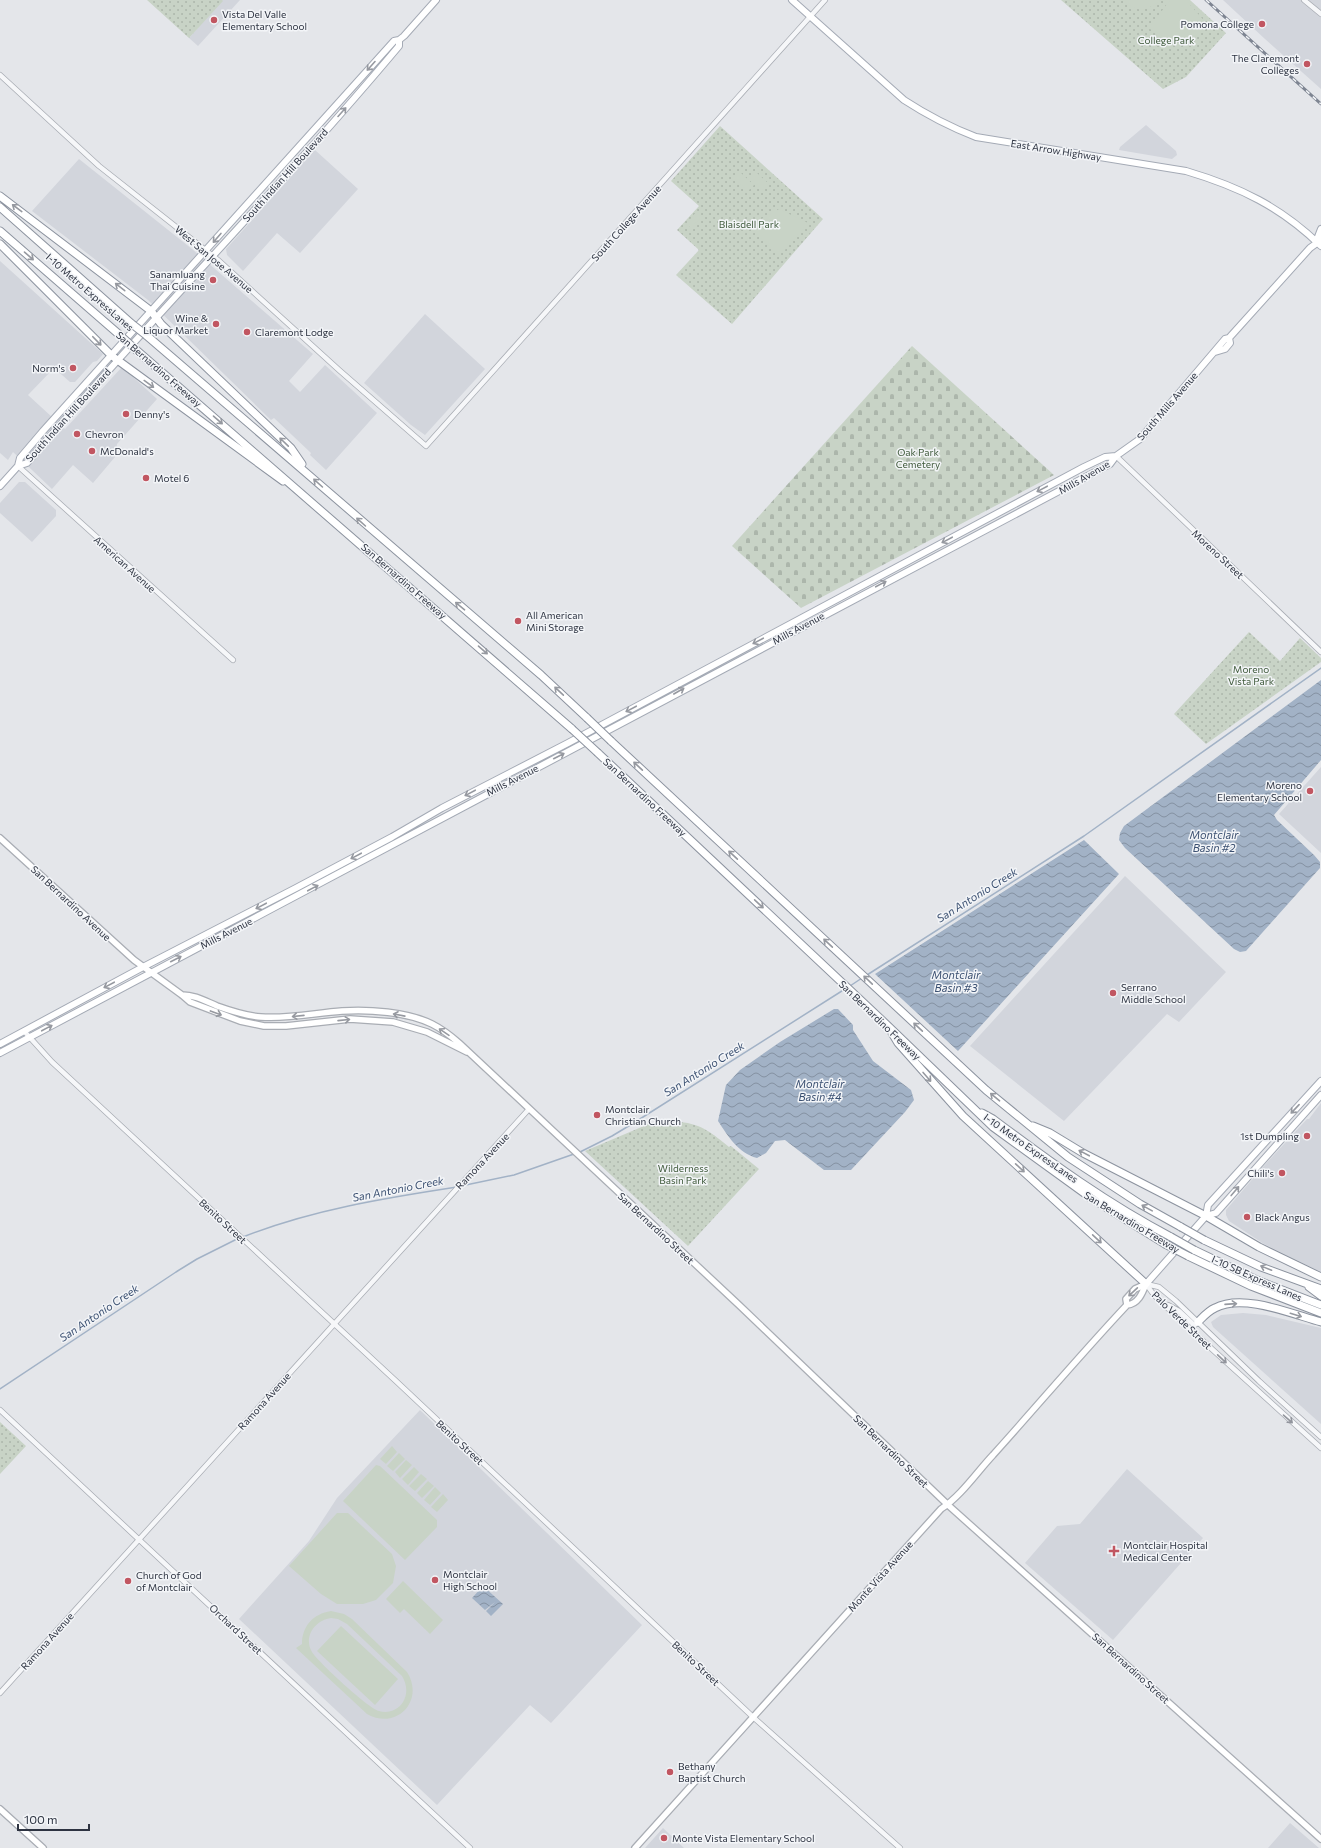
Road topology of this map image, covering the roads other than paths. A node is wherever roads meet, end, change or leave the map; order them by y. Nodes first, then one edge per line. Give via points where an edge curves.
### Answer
1 (436, 0) edge
2 (792, 0) edge
3 (825, 0) edge
4 (1304, 0) edge
5 (1321, 14) edge
6 (810, 16) junction
7 (399, 40) junction
8 (0, 76) edge
9 (0, 196) edge
10 (0, 207) edge
11 (0, 213) edge
12 (1321, 230) edge
13 (0, 231) edge
14 (1320, 243) edge
15 (0, 244) edge
16 (206, 250) junction
17 (213, 255) junction
18 (151, 311) junction
19 (156, 317) junction
20 (131, 325) junction
21 (115, 358) junction
22 (426, 446) joint
23 (1116, 456) junction
24 (18, 466) junction
25 (307, 473) junction
26 (0, 486) edge
27 (326, 513) junction
28 (982, 522) junction
29 (986, 529) junction
30 (1321, 652) edge
31 (233, 660) dead end
32 (0, 838) edge
33 (143, 967) junction
34 (150, 972) junction
35 (182, 995) junction
36 (886, 1024) junction
37 (24, 1031) junction
38 (30, 1037) junction
39 (0, 1044) edge
40 (0, 1053) edge
41 (470, 1053) junction
42 (1321, 1080) edge
43 (1321, 1095) edge
44 (971, 1107) junction
45 (529, 1110) junction
46 (1025, 1122) junction
47 (1206, 1216) junction
48 (1194, 1250) joint
49 (1321, 1277) edge
50 (1302, 1283) junction
51 (1146, 1284) junction
52 (1321, 1289) edge
53 (1321, 1296) edge
54 (1160, 1300) junction
55 (1127, 1305) junction
56 (1321, 1305) edge
57 (1321, 1313) edge
58 (1198, 1322) junction
59 (1321, 1322) edge
60 (333, 1324) junction
61 (0, 1410) edge
62 (1321, 1437) edge
63 (1321, 1448) edge
64 (948, 1505) junction
65 (139, 1540) junction
66 (0, 1693) edge
67 (753, 1717) junction
68 (0, 1809) edge
69 (1321, 1839) edge
70 (43, 1848) edge
71 (470, 1848) edge
72 (635, 1848) edge
73 (900, 1848) edge

1 - 7 main road, South Indian Hill Boulevard
2 - 6 main road, East Arrow Highway
3 - 6 street, South College Avenue
4 - 5 street
6 - 14 main road, East Arrow Highway via 904,100 949,126 976,137 1186,171 1210,178 1272,206
6 - 22 street, South College Avenue
7 -> 16 main road, South Indian Hill Boulevard via 394,41
17 -> 7 main road, South Indian Hill Boulevard via 376,74 399,46
8 - 16 street, West San Jose Avenue via 98,166
18 -> 9 highway
10 - 20 highway, San Bernardino Freeway
11 - 20 highway, I-10 Metro ExpressLanes
12 - 14 main road, South Mills Avenue
13 -> 27 highway, San Bernardino Freeway, bridge
14 - 23 main road, South Mills Avenue via 1229,338 1230,343 1225,349 1215,352 1140,438
15 -> 21 highway
16 - 17 street, West San Jose Avenue
16 - 18 main road, South Indian Hill Boulevard
17 - 19 main road, South Indian Hill Boulevard
17 - 22 street, West San Jose Avenue
18 - 19 highway
18 - 21 main road, South Indian Hill Boulevard
19 - 21 main road, South Indian Hill Boulevard
25 -> 19 highway via 291,448
20 - 25 highway, San Bernardino Freeway, bridge
21 - 24 main road, South Indian Hill Boulevard via 43,430 20,458
21 -> 27 highway
23 -> 28 main road, Mills Avenue via 1104,457
23 - 29 main road, Mills Avenue via 1110,464
23 - 30 street, Moreno Street
24 - 26 main road, South Indian Hill Boulevard
24 - 31 street, American Avenue
46 -> 25 highway, San Bernardino Freeway, bridge via 986,1090 541,674
27 -> 36 highway, San Bernardino Freeway, bridge via 572,729
28 - 29 main road
28 -> 33 main road, Mills Avenue
34 -> 29 main road, Mills Avenue
32 - 33 main road, San Bernardino Avenue
33 - 34 main road, San Bernardino Street
33 -> 37 main road, Mills Avenue
34 - 35 main road, San Bernardino Street
38 -> 34 main road, Mills Avenue
35 -> 41 main road, San Bernardino Street via 190,1002 213,1012 264,1026 350,1019 393,1022 427,1032
41 -> 35 main road, San Bernardino Street via 446,1032 414,1018 353,1010 260,1017 238,1013 193,995
36 - 44 highway, San Bernardino Freeway
36 -> 51 highway via 898,1043 953,1106
37 - 38 street, Benito Street
37 - 39 main road, Mills Avenue
38 - 40 main road, Mills Avenue
38 - 60 street, Benito Street via 52,1062
41 - 45 main road, San Bernardino Street
42 -> 47 main road, Monte Vista Avenue via 1208,1206
47 -> 43 main road, Monte Vista Avenue via 1216,1213
44 - 48 highway, I-10 Metro ExpressLanes, bridge via 1125,1212
44 - 57 highway, San Bernardino Freeway, bridge via 1004,1136 1057,1175 1166,1244 1251,1286
45 - 60 street, Ramona Avenue
45 - 64 main road, San Bernardino Street
47 -> 46 highway
50 -> 46 highway, San Bernardino Freeway, bridge via 1204,1240 1140,1204 1074,1161
47 - 49 highway via 1259,1248
47 - 51 main road, Monte Vista Avenue
48 - 56 highway, I-10 SB Express Lanes via 1259,1281
50 - 52 highway, San Bernardino Freeway
50 - 53 highway, I-10 SB Express Lanes
51 - 54 street, Palo Verde Street
51 - 55 main road, Monte Vista Avenue via 1142,1295
51 -> 55 main road, Monte Vista Avenue via 1134,1289 1126,1299
51 - 58 street, Palo Verde Street via 1159,1287
54 - 58 street via 1179,1311 1193,1324
54 -> 63 street, Palo Verde Street
55 - 64 main road, Monte Vista Avenue
58 -> 59 highway via 1213,1309 1232,1303 1270,1308
58 - 62 street, Palo Verde Street
60 - 65 street, Ramona Avenue
60 - 67 street, Benito Street
61 - 65 street, Orchard Street
64 - 67 main road, Monte Vista Avenue via 936,1514
64 - 69 main road, San Bernardino Street
65 - 66 street, Ramona Avenue
65 - 71 street, Orchard Street
67 - 72 main road, Monte Vista Avenue
67 - 73 street, Benito Street
68 - 70 main road

